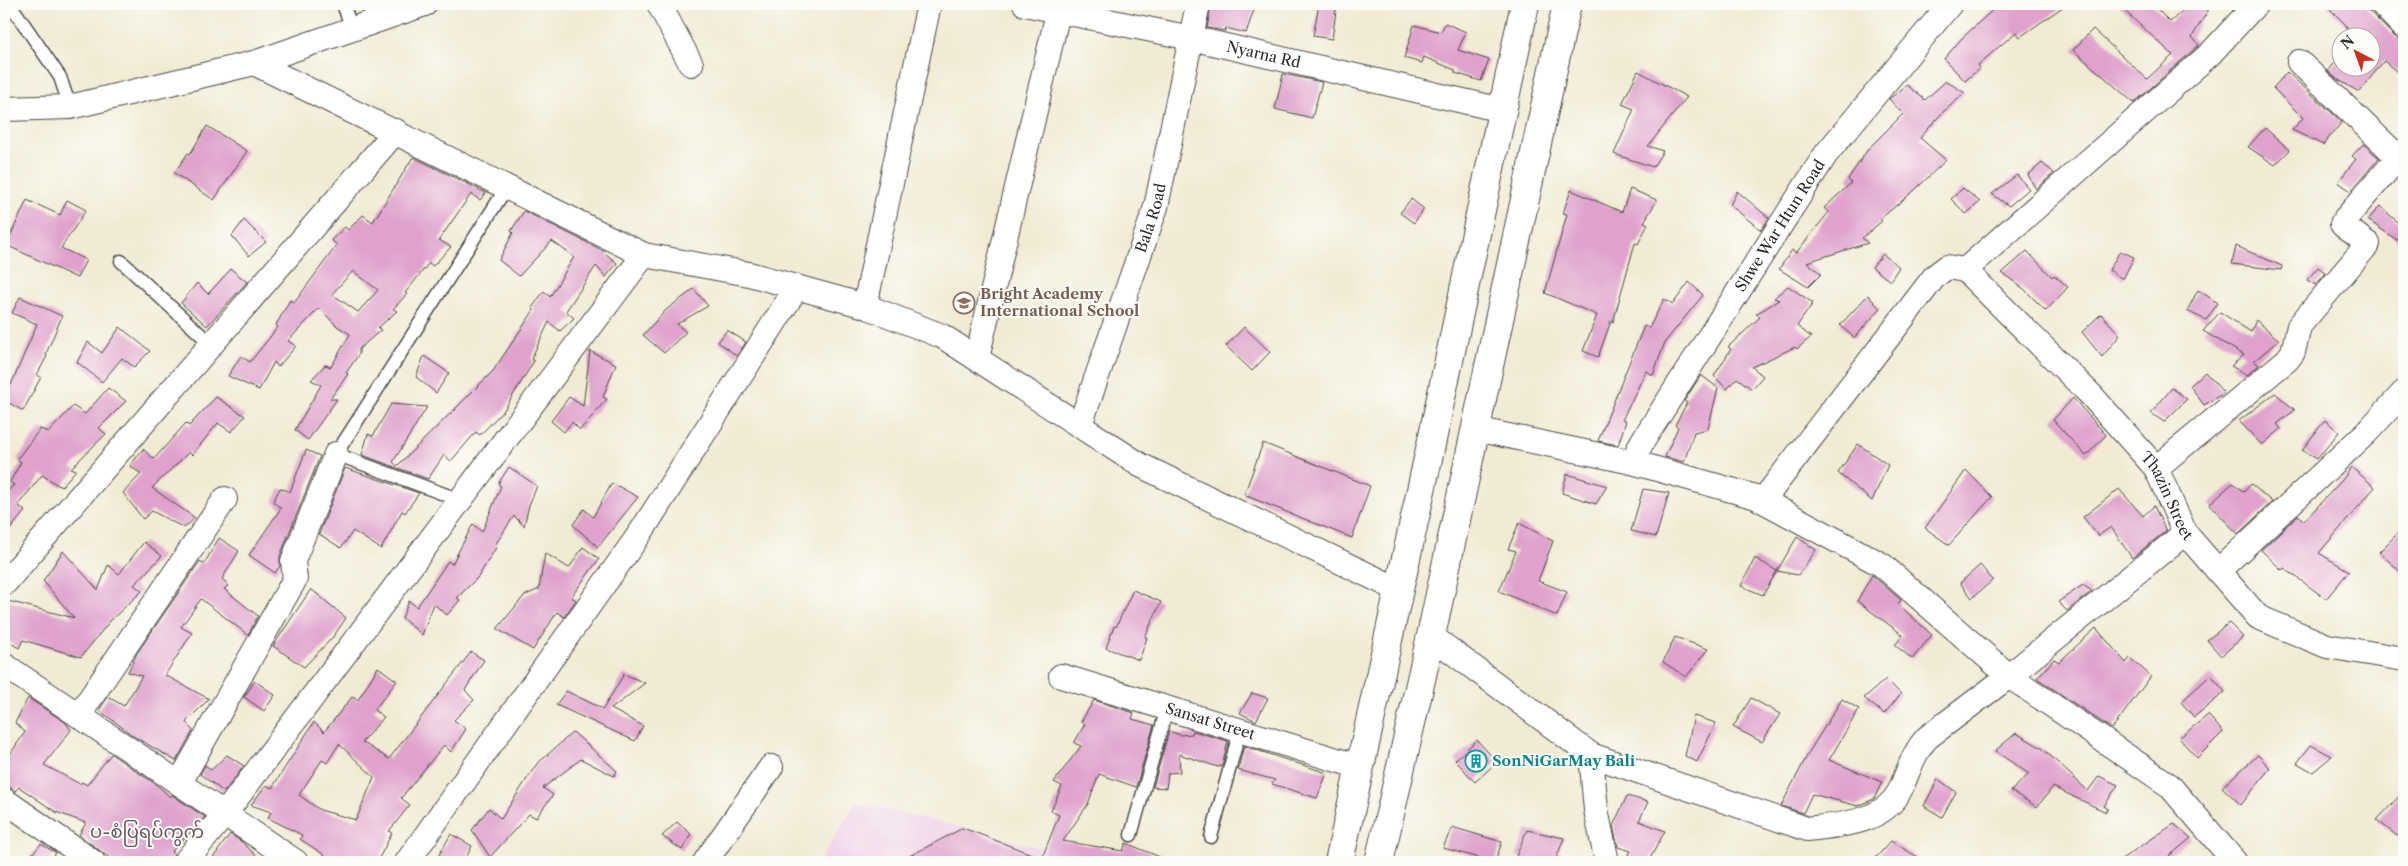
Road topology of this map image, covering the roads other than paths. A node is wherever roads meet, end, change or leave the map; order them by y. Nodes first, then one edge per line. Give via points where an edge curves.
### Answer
1 (10, 4) edge
2 (343, 4) edge
3 (426, 4) edge
4 (659, 4) edge
5 (929, 4) edge
6 (1025, 4) edge
7 (1198, 4) edge
8 (1525, 4) edge
9 (1566, 4) edge
10 (1950, 4) edge
11 (2256, 4) edge
12 (1059, 8) edge
13 (1126, 14) edge
14 (352, 29) junction
15 (1192, 38) junction
16 (2299, 62) dead end
17 (254, 63) junction
18 (691, 64) dead end
19 (70, 107) junction
20 (4, 109) edge
21 (1502, 110) junction
22 (396, 131) junction
23 (2401, 155) edge
24 (507, 186) junction
25 (1478, 228) junction
26 (1516, 237) junction
27 (644, 255) junction
28 (121, 260) dead end
29 (1965, 270) junction
30 (797, 287) junction
31 (865, 306) junction
32 (211, 344) junction
33 (977, 358) junction
34 (2404, 392) edge
35 (1080, 425) junction
36 (1475, 429) junction
37 (336, 454) junction
38 (1429, 454) junction
39 (1632, 462) junction
40 (1468, 463) junction
41 (2156, 468) junction
42 (225, 499) dead end
43 (1764, 499) junction
44 (460, 500) junction
45 (2185, 533) junction
46 (2218, 571) junction
47 (4, 584) edge
48 (1399, 590) junction
49 (1431, 636) junction
50 (2402, 655) edge
51 (4, 665) edge
52 (1061, 676) dead end
53 (2009, 676) junction
54 (1374, 707) junction
55 (1167, 708) junction
56 (79, 715) junction
57 (1412, 716) junction
58 (1240, 730) junction
59 (1591, 755) junction
60 (771, 767) dead end
61 (1360, 767) junction
62 (180, 782) junction
63 (4, 800) edge
64 (224, 815) junction
65 (1131, 835) dead end
66 (1210, 837) dead end
67 (93, 862) edge
68 (185, 862) edge
69 (296, 862) edge
70 (407, 862) edge
71 (705, 862) edge
72 (1339, 862) edge
73 (1379, 862) edge
74 (1607, 862) edge
75 (2235, 862) edge

1 - 19 lane via 60,77
2 - 14 lane
3 - 14 street
4 - 18 street
5 - 31 street
6 - 12 street, Nyarna Rd
7 - 15 street, Bala Road
8 - 21 highway
9 - 26 highway
10 - 39 street, Shwe War Htun Road via 1826,154
11 - 29 street via 2210,54
12 - 13 street, Nyarna Rd
12 - 33 street
13 - 15 street, Nyarna Rd
14 - 17 street
15 - 21 street, Nyarna Rd
15 - 35 street, Bala Road via 1156,206
16 - 23 street
17 - 19 street
17 - 22 street
19 - 20 street
21 - 25 highway
22 - 24 street
22 - 32 street
23 - 41 street via 2342,224 2368,244 2299,326 2293,352 2287,360
24 - 27 street
24 - 37 lane
25 - 26 highway
25 - 38 highway
26 - 36 highway
27 - 30 street via 749,274
27 - 44 street
28 - 32 lane
29 - 41 street, Thazin Street via 2091,395
29 - 43 street via 1947,267 1935,276
30 - 31 street
30 - 70 street via 642,532
31 - 33 street via 942,336
32 - 47 street
33 - 35 street
34 - 46 street via 2366,433
35 - 48 street via 1140,465
36 - 39 street
36 - 40 highway
37 - 44 lane
37 - 62 street via 293,561 296,579
38 - 40 highway
38 - 48 highway
39 - 43 street
40 - 49 highway
41 - 45 street, Thazin Street
42 - 56 street
43 - 53 street via 1882,565
44 - 64 street
45 - 46 street, Thazin Street
45 - 53 street
46 - 50 street, Thazin Street via 2258,617 2327,646
48 - 54 highway
49 - 57 highway
49 - 59 street
51 - 56 street
52 - 55 street, Sansat Street
53 - 59 street via 1921,745 1889,807 1861,821 1843,825 1807,830
53 - 75 street via 2169,785
54 - 57 highway
54 - 61 highway
55 - 58 street, Sansat Street
55 - 65 lane
56 - 62 street
57 - 73 highway
58 - 61 street, Sansat Street
58 - 66 lane
59 - 74 street via 1596,810
60 - 71 street
61 - 72 highway
62 - 64 street
63 - 67 street
64 - 68 street
64 - 69 street

